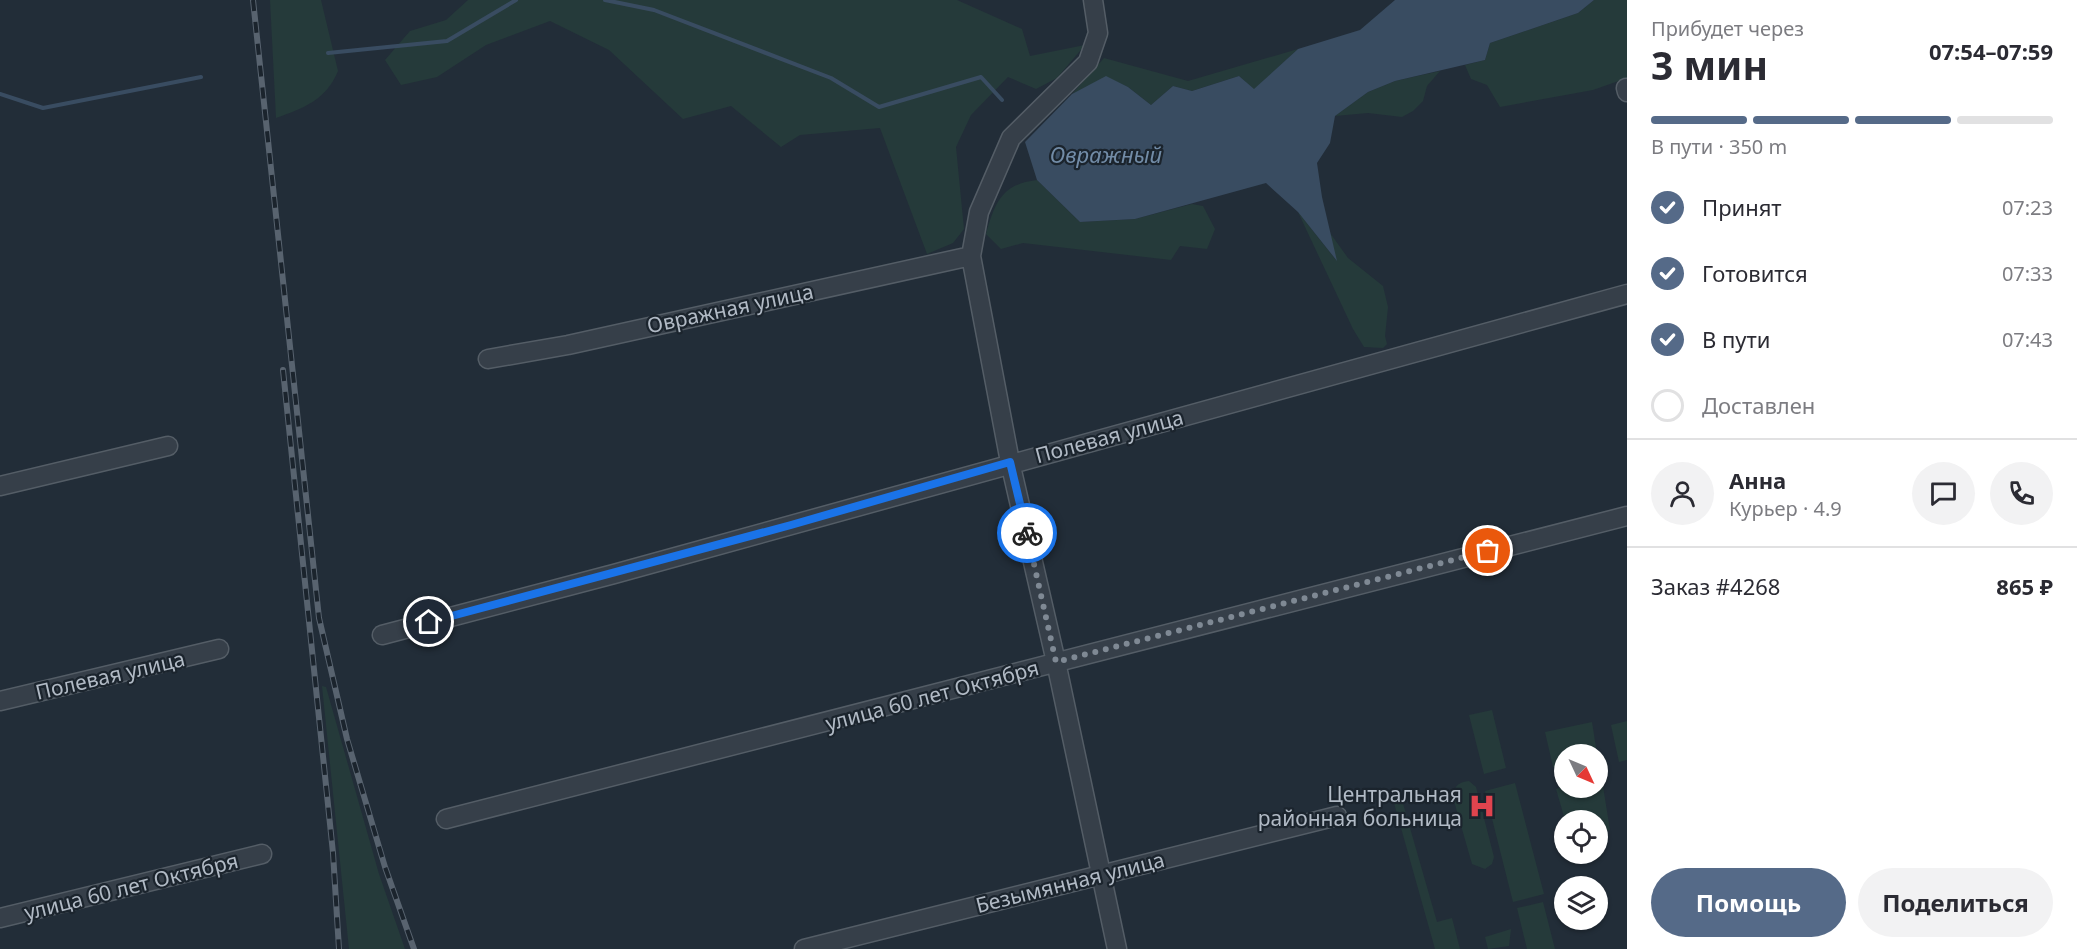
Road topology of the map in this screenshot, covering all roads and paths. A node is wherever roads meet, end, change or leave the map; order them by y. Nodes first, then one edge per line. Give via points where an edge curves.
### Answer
1 (1093, 0) edge
2 (971, 256) junction
3 (1627, 294) edge
4 (488, 359) dead end
5 (168, 446) dead end
6 (1010, 462) junction
7 (0, 486) edge
8 (1627, 516) edge
9 (382, 635) dead end
10 (219, 649) dead end
11 (1056, 662) junction
12 (0, 701) edge
13 (1337, 816) dead end
14 (446, 819) dead end
15 (262, 854) dead end
16 (1101, 874) junction
17 (0, 918) edge
18 (804, 949) edge
19 (1117, 949) edge

1 - 2 street via 1098,33 1088,62 1011,138 980,212
2 - 4 street, Овражная улица
2 - 6 street
3 - 6 street, Полевая улица
5 - 7 street
6 - 9 street, Полевая улица
6 - 11 street
8 - 11 street, улица 60 лет Октября
10 - 12 street, Полевая улица
11 - 14 street, улица 60 лет Октября
11 - 16 street
13 - 16 street, Безымянная улица
15 - 17 street, улица 60 лет Октября
16 - 18 street, Безымянная улица
16 - 19 street

